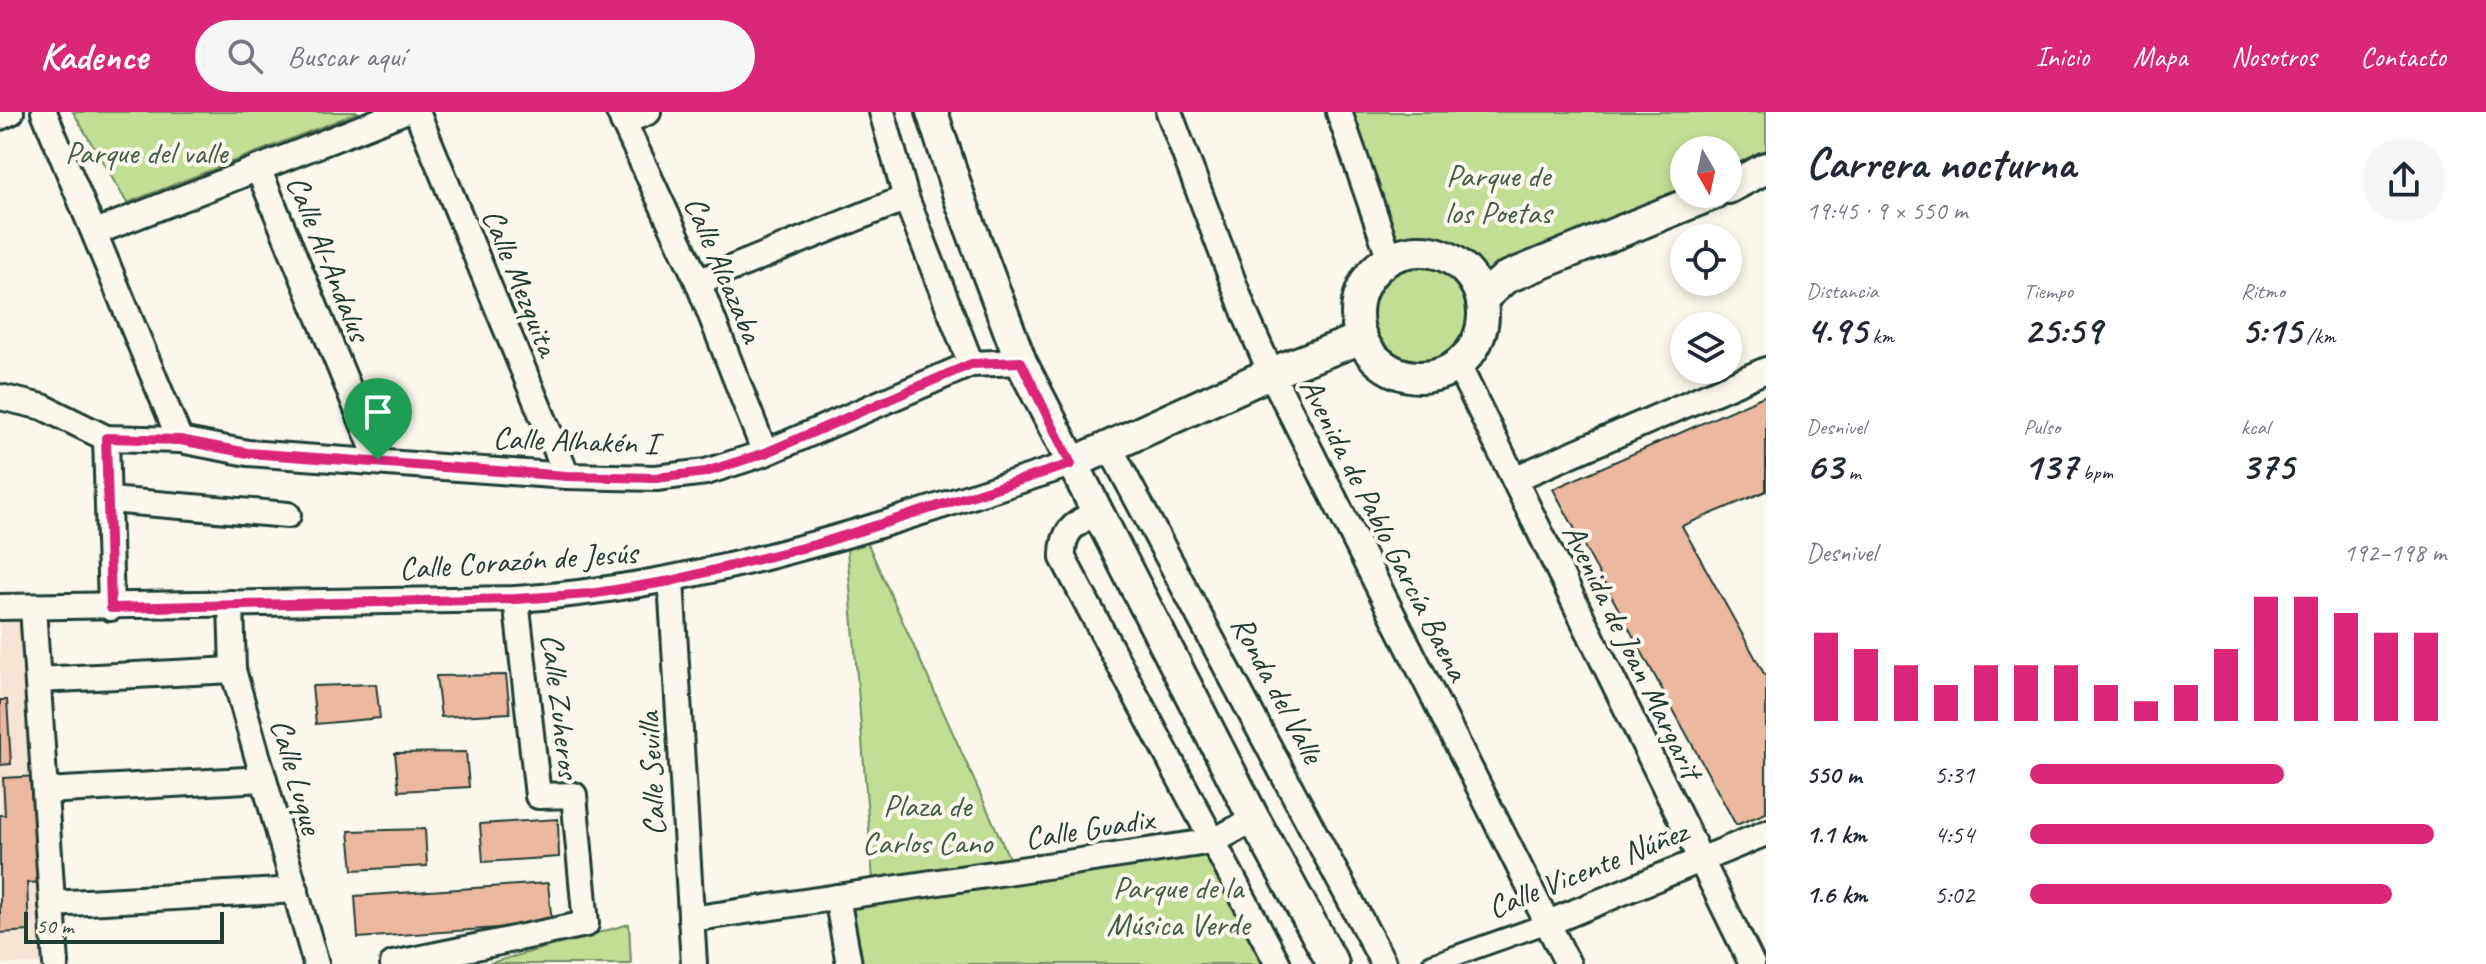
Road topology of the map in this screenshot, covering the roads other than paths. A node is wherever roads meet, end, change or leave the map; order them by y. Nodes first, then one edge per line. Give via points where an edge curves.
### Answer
1 (11, 112) edge
2 (44, 112) edge
3 (402, 112) edge
4 (417, 112) edge
5 (648, 112) edge
6 (882, 112) edge
7 (932, 112) edge
8 (1169, 112) edge
9 (1339, 112) edge
10 (0, 117) edge
11 (621, 117) edge
12 (258, 168) junction
13 (1766, 168) edge
14 (1766, 180) edge
15 (1742, 181) edge
16 (1742, 185) edge
17 (906, 198) junction
18 (1678, 208) edge
19 (96, 232) junction
20 (1390, 259) junction
21 (698, 282) junction
22 (1478, 289) junction
23 (1362, 338) junction
24 (1021, 362) junction
25 (971, 364) junction
26 (1458, 365) junction
27 (1766, 370) edge
28 (1271, 373) junction
29 (0, 397) edge
30 (106, 438) junction
31 (180, 440) junction
32 (1110, 448) junction
33 (765, 453) junction
34 (378, 460) junction
35 (1071, 464) junction
36 (567, 476) junction
37 (1514, 479) junction
38 (109, 500) junction
39 (1096, 512) junction
40 (288, 515) dead end
41 (671, 581) junction
42 (516, 599) junction
43 (231, 603) junction
44 (0, 607) edge
45 (33, 607) junction
46 (111, 608) junction
47 (233, 670) junction
48 (38, 680) junction
49 (264, 779) junction
50 (45, 791) junction
51 (1254, 819) junction
52 (1766, 833) edge
53 (1214, 841) junction
54 (1698, 858) junction
55 (296, 890) junction
56 (837, 897) junction
57 (52, 904) junction
58 (691, 919) junction
59 (1548, 923) junction
60 (56, 964) edge
61 (316, 964) edge
62 (393, 964) edge
63 (694, 964) edge
64 (849, 964) edge
65 (1278, 964) edge
66 (1333, 964) edge
67 (1384, 964) edge
68 (1432, 964) edge
69 (1568, 964) edge
70 (1752, 964) edge

1 - 10 street
2 - 19 street
3 - 12 street
4 - 36 street, Calle Mezquita
5 - 11 street
6 - 17 street
7 - 24 street
8 - 28 street, Avenida de Pablo García Baena
9 - 20 street
11 - 21 street, Calle Alcazaba
12 - 19 street
12 - 34 street, Calle Al-Andalus
13 - 15 street
14 - 16 street
17 - 21 street
17 - 25 street
18 - 22 street
19 - 31 street
20 - 22 street via 1426,251 1453,261
20 - 23 street via 1364,285 1357,321
21 - 33 street, Calle Alcazaba
22 - 26 street via 1480,334
23 - 26 street via 1372,355 1404,375 1442,374
23 - 28 street
24 - 25 street, Calle Alhakén I
24 - 35 street
25 - 33 street, Calle Alhakén I
26 - 37 street, Avenida de Joan Margarit
27 - 37 street
28 - 32 street
28 - 59 street, Avenida de Pablo García Baena
29 - 30 street via 43,407
30 - 31 street, Calle Alhakén I
30 - 38 street
31 - 34 street, Calle Alhakén I via 248,453
32 - 35 street
32 - 67 street, Ronda del Valle
33 - 36 street, Calle Alhakén I via 706,472 656,478
34 - 36 street, Calle Alhakén I
35 - 39 street
35 - 41 street, Calle Corazón de Jesús via 818,544
37 - 54 street, Avenida de Joan Margarit
38 - 40 street
38 - 46 street
39 - 51 street
39 - 53 street via 1069,527 1062,541 1063,558
41 - 42 street, Calle Corazón de Jesús
41 - 58 street, Calle Sevilla
42 - 43 street, Calle Corazón de Jesús
42 - 62 street, Calle Zuheros via 538,796 574,795 586,924
43 - 46 street, Calle Corazón de Jesús
43 - 47 street, Calle Luque
44 - 45 street, Calle Corazón de Jesús
45 - 46 street, Calle Corazón de Jesús
45 - 48 street
47 - 48 street
47 - 49 street, Calle Luque
48 - 50 street
49 - 50 street
49 - 55 street, Calle Luque
50 - 57 street
51 - 53 street, Calle Guadix
51 - 66 street
52 - 54 street, Calle Vicente Núñez
53 - 56 street, Calle Guadix
53 - 65 street
54 - 59 street, Calle Vicente Núñez
54 - 70 street, Avenida de Joan Margarit
55 - 57 street
55 - 61 street, Calle Luque
56 - 58 street, Calle Guadix
56 - 64 street
57 - 60 street
58 - 63 street, Calle Sevilla
59 - 68 street, Calle Vicente Núñez
59 - 69 street, Avenida de Pablo García Baena

